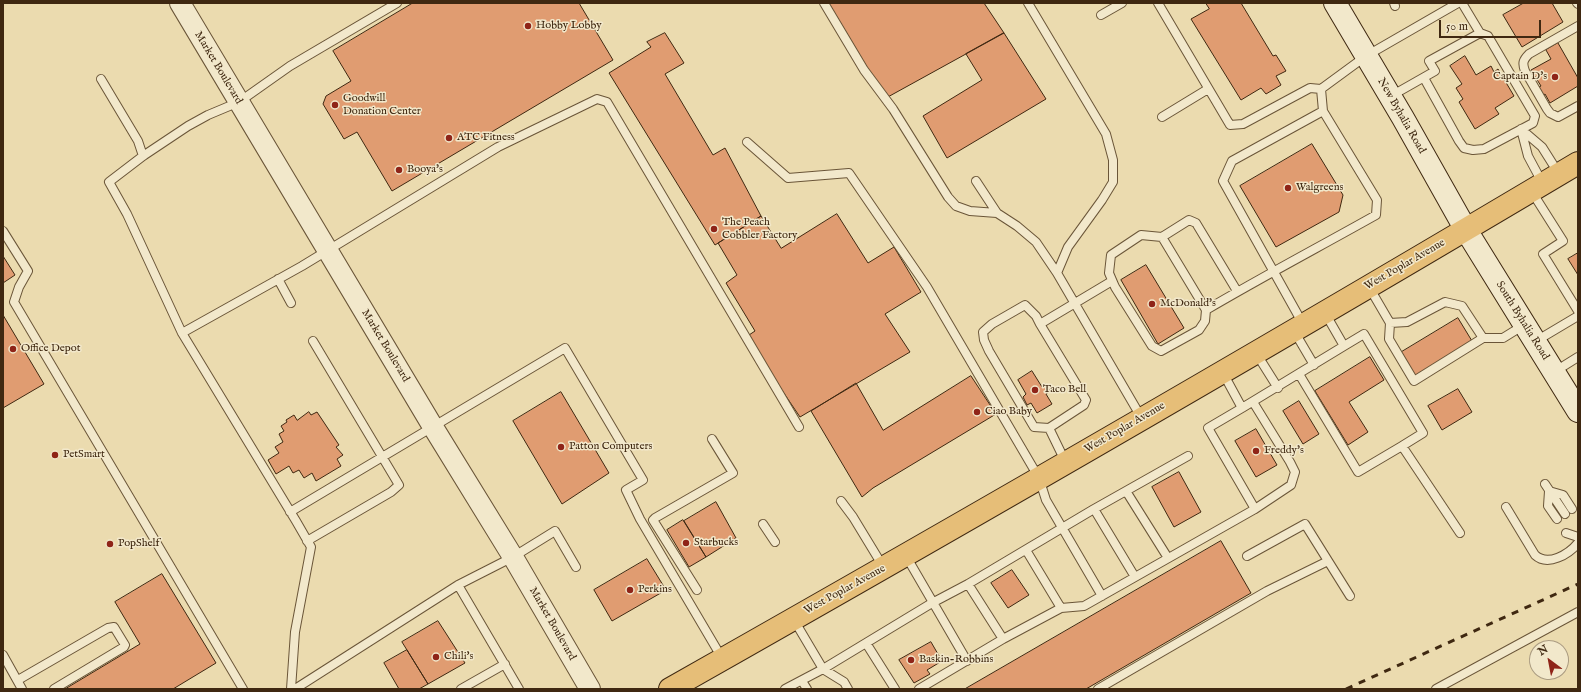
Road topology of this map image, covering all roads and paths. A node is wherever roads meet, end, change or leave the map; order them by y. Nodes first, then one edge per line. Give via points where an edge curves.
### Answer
1 (180, 3) edge
2 (397, 3) edge
3 (824, 3) edge
4 (1028, 3) edge
5 (1122, 3) edge
6 (1158, 3) edge
7 (1335, 3) edge
8 (1458, 3) edge
9 (1462, 3) edge
10 (1101, 16) dead end
11 (1578, 26) edge
12 (1480, 33) junction
13 (1366, 56) junction
14 (1424, 78) junction
15 (101, 79) dead end
16 (1208, 89) junction
17 (1321, 89) junction
18 (1390, 97) junction
19 (239, 102) junction
20 (1578, 106) edge
21 (1323, 111) junction
22 (1162, 117) dead end
23 (1521, 129) junction
24 (747, 142) dead end
25 (143, 156) junction
26 (1578, 163) edge
27 (976, 182) dead end
28 (1545, 183) junction
29 (997, 213) junction
30 (1466, 230) junction
31 (3, 232) edge
32 (1162, 237) junction
33 (327, 250) junction
34 (1058, 272) junction
35 (1274, 272) junction
36 (278, 279) junction
37 (1112, 281) junction
38 (1368, 286) junction
39 (1237, 291) junction
40 (291, 303) dead end
41 (1075, 303) junction
42 (1206, 310) junction
43 (1578, 311) edge
44 (1325, 312) junction
45 (1578, 316) edge
46 (1390, 323) junction
47 (1040, 324) junction
48 (1298, 327) junction
49 (182, 333) junction
50 (1530, 333) junction
51 (1483, 338) junction
52 (313, 341) dead end
53 (1344, 346) junction
54 (1256, 352) junction
55 (1578, 357) edge
56 (1314, 365) junction
57 (1222, 372) junction
58 (1553, 372) junction
59 (1299, 374) junction
60 (1278, 388) junction
61 (1253, 402) junction
62 (1242, 408) junction
63 (1578, 411) edge
64 (1142, 418) junction
65 (433, 427) junction
66 (799, 427) dead end
67 (1048, 428) junction
68 (712, 439) dead end
69 (1402, 446) junction
70 (1188, 456) dead end
71 (384, 457) junction
72 (1066, 462) junction
73 (1039, 478) junction
74 (1547, 488) junction
75 (1126, 491) junction
76 (841, 501) dead end
77 (1506, 507) dead end
78 (1094, 509) junction
79 (1255, 509) junction
80 (1572, 509) dead end
81 (290, 512) junction
82 (1565, 514) dead end
83 (1557, 519) dead end
84 (763, 524) dead end
85 (1063, 528) junction
86 (1574, 528) dead end
87 (1460, 533) dead end
88 (1566, 533) dead end
89 (1578, 536) edge
90 (307, 541) junction
91 (775, 542) dead end
92 (1578, 543) edge
93 (1026, 550) junction
94 (906, 556) junction
95 (1247, 556) dead end
96 (513, 557) junction
97 (1168, 558) junction
98 (1328, 561) junction
99 (576, 567) dead end
100 (884, 568) junction
101 (1135, 577) junction
102 (968, 584) junction
103 (458, 585) junction
104 (698, 590) dead end
105 (1102, 596) junction
106 (1350, 596) dead end
107 (932, 603) junction
108 (1061, 608) junction
109 (1578, 612) edge
110 (794, 619) junction
111 (1002, 639) junction
112 (866, 643) junction
113 (3, 655) edge
114 (723, 659) junction
115 (967, 661) junction
116 (505, 664) junction
117 (823, 670) junction
118 (18, 680) junction
119 (802, 680) junction
120 (22, 689) edge
121 (54, 689) edge
122 (243, 689) edge
123 (291, 689) edge
124 (295, 689) edge
125 (461, 689) edge
126 (519, 689) edge
127 (590, 689) edge
128 (670, 689) edge
129 (786, 689) edge
130 (807, 689) edge
131 (848, 689) edge
132 (895, 689) edge
133 (919, 689) edge
134 (1098, 689) edge
135 (1436, 689) edge

1 - 19 street, Market Boulevard
2 - 19 lane via 290,66
3 - 29 lane via 864,70 893,110 948,197 956,206 970,211
4 - 34 lane via 1106,134 1113,160 1113,182 1068,247
5 - 10 lane
6 - 16 lane
7 - 13 main road, New Byhalia Road
8 - 13 lane
9 - 12 lane
11 - 20 lane via 1529,54 1523,65 1550,113 1558,117
12 - 14 lane via 1429,61 1435,71
12 - 23 lane via 1488,36 1535,116 1533,123
13 - 17 lane
13 - 18 main road, New Byhalia Road
14 - 18 lane
14 - 23 lane via 1464,148 1484,149
15 - 25 lane via 138,141
16 - 17 lane via 1230,125 1243,124 1310,88
16 - 22 lane
17 - 21 lane
18 - 30 main road, New Byhalia Road
19 - 25 lane via 188,126
19 - 33 street, Market Boulevard
21 - 35 lane via 1232,161 1223,181
21 - 35 lane via 1378,200 1376,215
23 - 28 lane via 1528,156
23 - 28 lane via 1542,147
24 - 73 lane via 788,178 849,173 927,287
25 - 49 lane via 109,182 127,214
26 - 28 main road, West Poplar Avenue
27 - 29 lane
28 - 30 main road, West Poplar Avenue
28 - 43 lane via 1563,241 1543,254
29 - 34 lane via 1036,242
30 - 38 main road, West Poplar Avenue
30 - 50 main road, South Byhalia Road
31 - 122 lane via 28,271 14,302
32 - 37 lane via 1141,235 1111,255 1109,273
32 - 39 lane via 1189,220 1196,223
32 - 42 lane
33 - 36 lane
33 - 65 street, Market Boulevard
33 - 66 lane via 498,147 597,99 607,102
34 - 41 lane
35 - 39 lane
35 - 48 lane
36 - 40 lane
36 - 49 lane
37 - 41 lane
37 - 42 lane via 1152,346 1161,351 1199,330 1205,320
38 - 44 main road, West Poplar Avenue
38 - 46 lane
39 - 42 lane
41 - 47 lane
41 - 64 lane
44 - 48 main road, West Poplar Avenue
44 - 53 lane
45 - 50 lane
46 - 51 lane via 1407,322 1445,302 1462,306
46 - 51 lane via 1389,339 1414,381
47 - 67 lane via 1086,400 1084,406
47 - 67 lane via 1025,305 992,324 984,332 984,340 1034,427
48 - 54 main road, West Poplar Avenue
48 - 56 lane
49 - 81 lane
50 - 51 lane via 1504,338
50 - 58 main road, South Byhalia Road
52 - 71 lane
53 - 56 lane
53 - 69 lane via 1364,334 1423,433
54 - 57 main road, West Poplar Avenue
54 - 60 lane
55 - 58 lane
56 - 59 lane
57 - 62 lane
57 - 64 main road, West Poplar Avenue
58 - 63 main road, South Byhalia Road
59 - 60 lane
59 - 69 lane via 1358,472
60 - 61 lane
61 - 62 lane
61 - 79 lane via 1295,472 1291,485
62 - 79 lane via 1208,428
64 - 72 main road, West Poplar Avenue
65 - 71 lane
65 - 96 street, Market Boulevard
65 - 114 lane via 565,348 643,480 626,490 640,519
67 - 72 lane
68 - 104 lane via 733,473 653,520
69 - 87 lane
70 - 75 lane
71 - 81 lane
71 - 90 lane via 399,485 392,492
72 - 73 main road, West Poplar Avenue
73 - 85 lane via 1046,500
73 - 94 main road, West Poplar Avenue
74 - 80 lane via 1563,495
74 - 82 lane
74 - 83 lane via 1548,506
75 - 78 lane
75 - 97 lane
76 - 100 lane
77 - 92 lane via 1539,559 1559,557
78 - 85 lane
78 - 101 lane
79 - 97 lane
81 - 90 lane
84 - 91 lane
85 - 93 lane
85 - 105 lane
86 - 89 lane
88 - 89 lane
90 - 123 lane via 311,547 295,632
93 - 102 lane
93 - 108 lane
94 - 100 main road, West Poplar Avenue
94 - 107 lane
95 - 98 lane via 1305,524
96 - 99 lane via 555,531
96 - 103 lane
96 - 127 street, Market Boulevard
97 - 101 lane
98 - 106 lane
98 - 134 lane via 1267,591
100 - 110 main road, West Poplar Avenue
101 - 105 lane
102 - 107 lane
102 - 111 lane
103 - 116 lane
103 - 124 lane
105 - 108 lane via 1084,606
107 - 112 lane
107 - 115 lane
108 - 111 lane
109 - 135 lane
110 - 114 main road, West Poplar Avenue
110 - 117 lane
111 - 115 lane
112 - 117 lane
112 - 132 lane
113 - 118 lane
114 - 128 main road, West Poplar Avenue
115 - 133 lane
116 - 125 lane
116 - 126 lane
117 - 119 lane
117 - 131 lane via 844,682
118 - 120 lane
118 - 121 lane via 108,628 114,627 124,647
119 - 129 lane
119 - 130 lane

